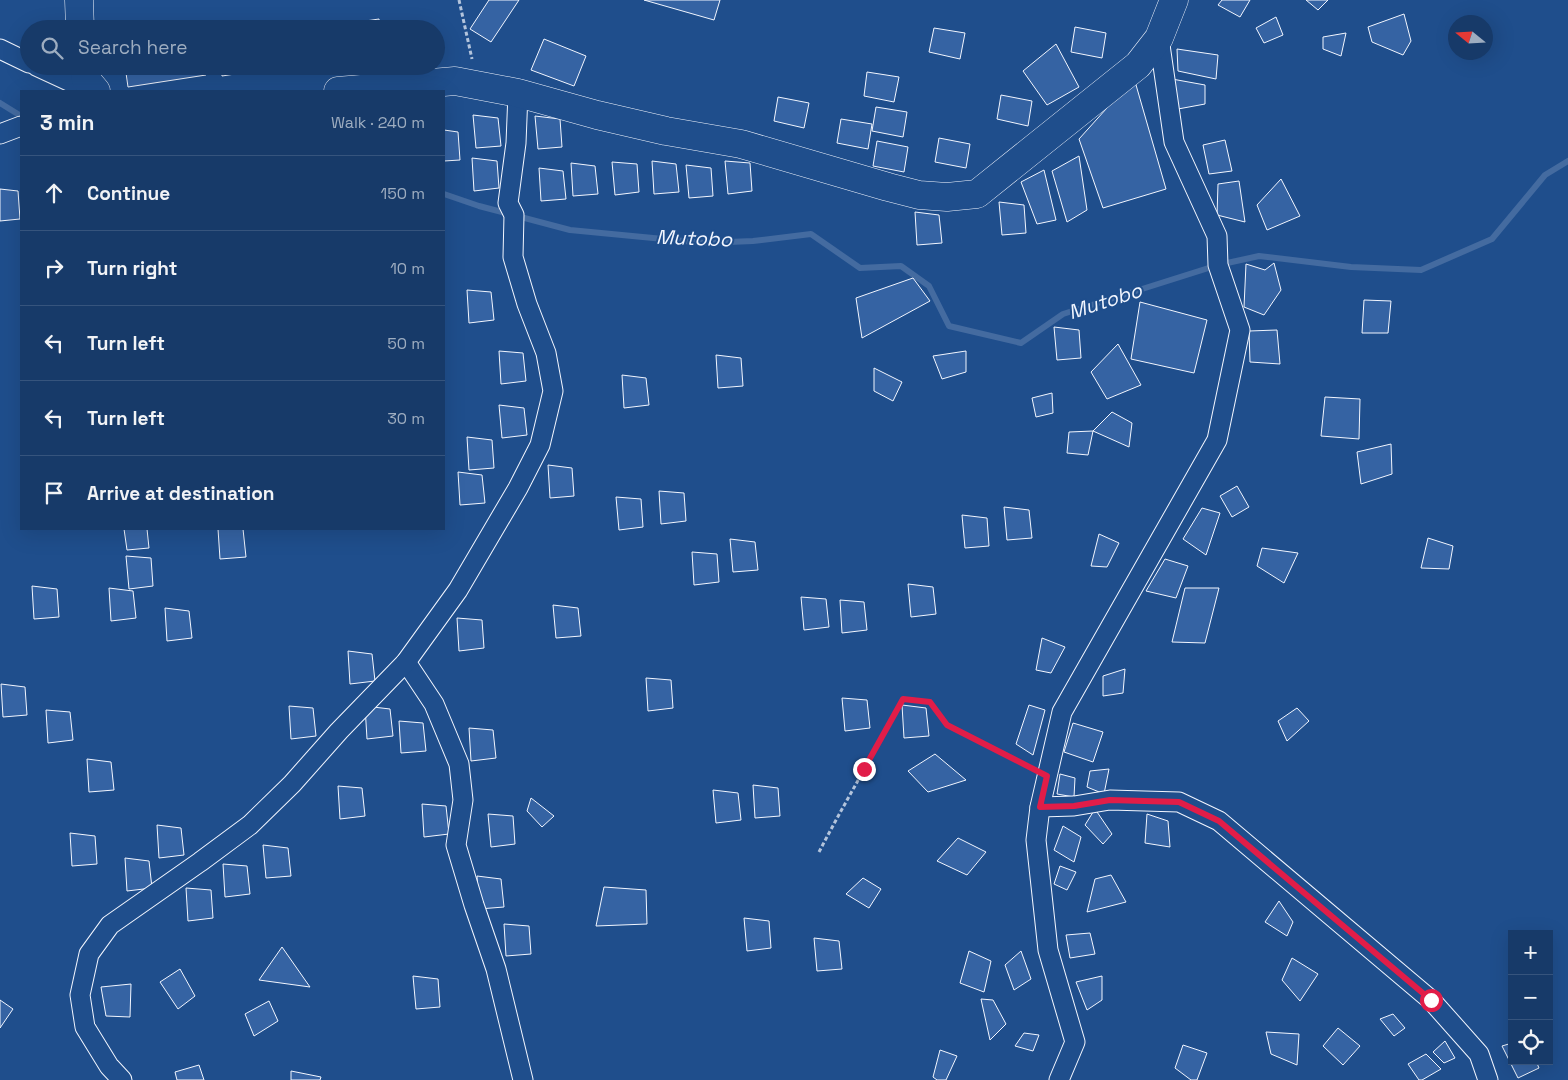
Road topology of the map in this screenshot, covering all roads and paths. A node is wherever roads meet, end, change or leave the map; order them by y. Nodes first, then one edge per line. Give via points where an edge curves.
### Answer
1 (79, 0) edge
2 (459, 0) edge
3 (1174, 0) edge
4 (80, 20) edge
5 (1159, 38) junction
6 (0, 49) edge
7 (20, 59) edge
8 (55, 75) edge
9 (85, 75) edge
10 (455, 81) junction
11 (88, 90) edge
12 (95, 90) edge
13 (350, 90) edge
14 (518, 93) junction
15 (20, 126) edge
16 (0, 134) edge
17 (406, 662) junction
18 (1047, 776) junction
19 (1040, 807) junction
20 (819, 852) dead end
21 (122, 1080) edge
22 (523, 1080) edge
23 (1059, 1080) edge
24 (1488, 1080) edge

1 - 4 main road
2 - 10 path via 472,61
3 - 5 main road
5 - 14 main road via 1138,65 977,194 947,197 888,187 741,144 597,116
5 - 18 street via 1174,142 1216,236 1218,265 1240,330 1216,440 1062,712
6 - 7 street
8 - 11 street
9 - 12 main road
10 - 13 main road
10 - 14 main road
14 - 17 street via 516,143 508,203 514,215 513,257 546,353 552,391 540,445 518,488 458,590
15 - 16 street
17 - 21 street via 292,784 250,824 110,925 89,954 80,995 84,1027
17 - 22 street via 434,704 458,764 463,800 456,845 496,969
18 - 19 street
18 - 20 path via 947,725 930,702 903,699
19 - 23 street via 1036,840 1048,950 1075,1042
19 - 24 street via 1110,800 1179,802 1219,821 1431,1000 1479,1054

